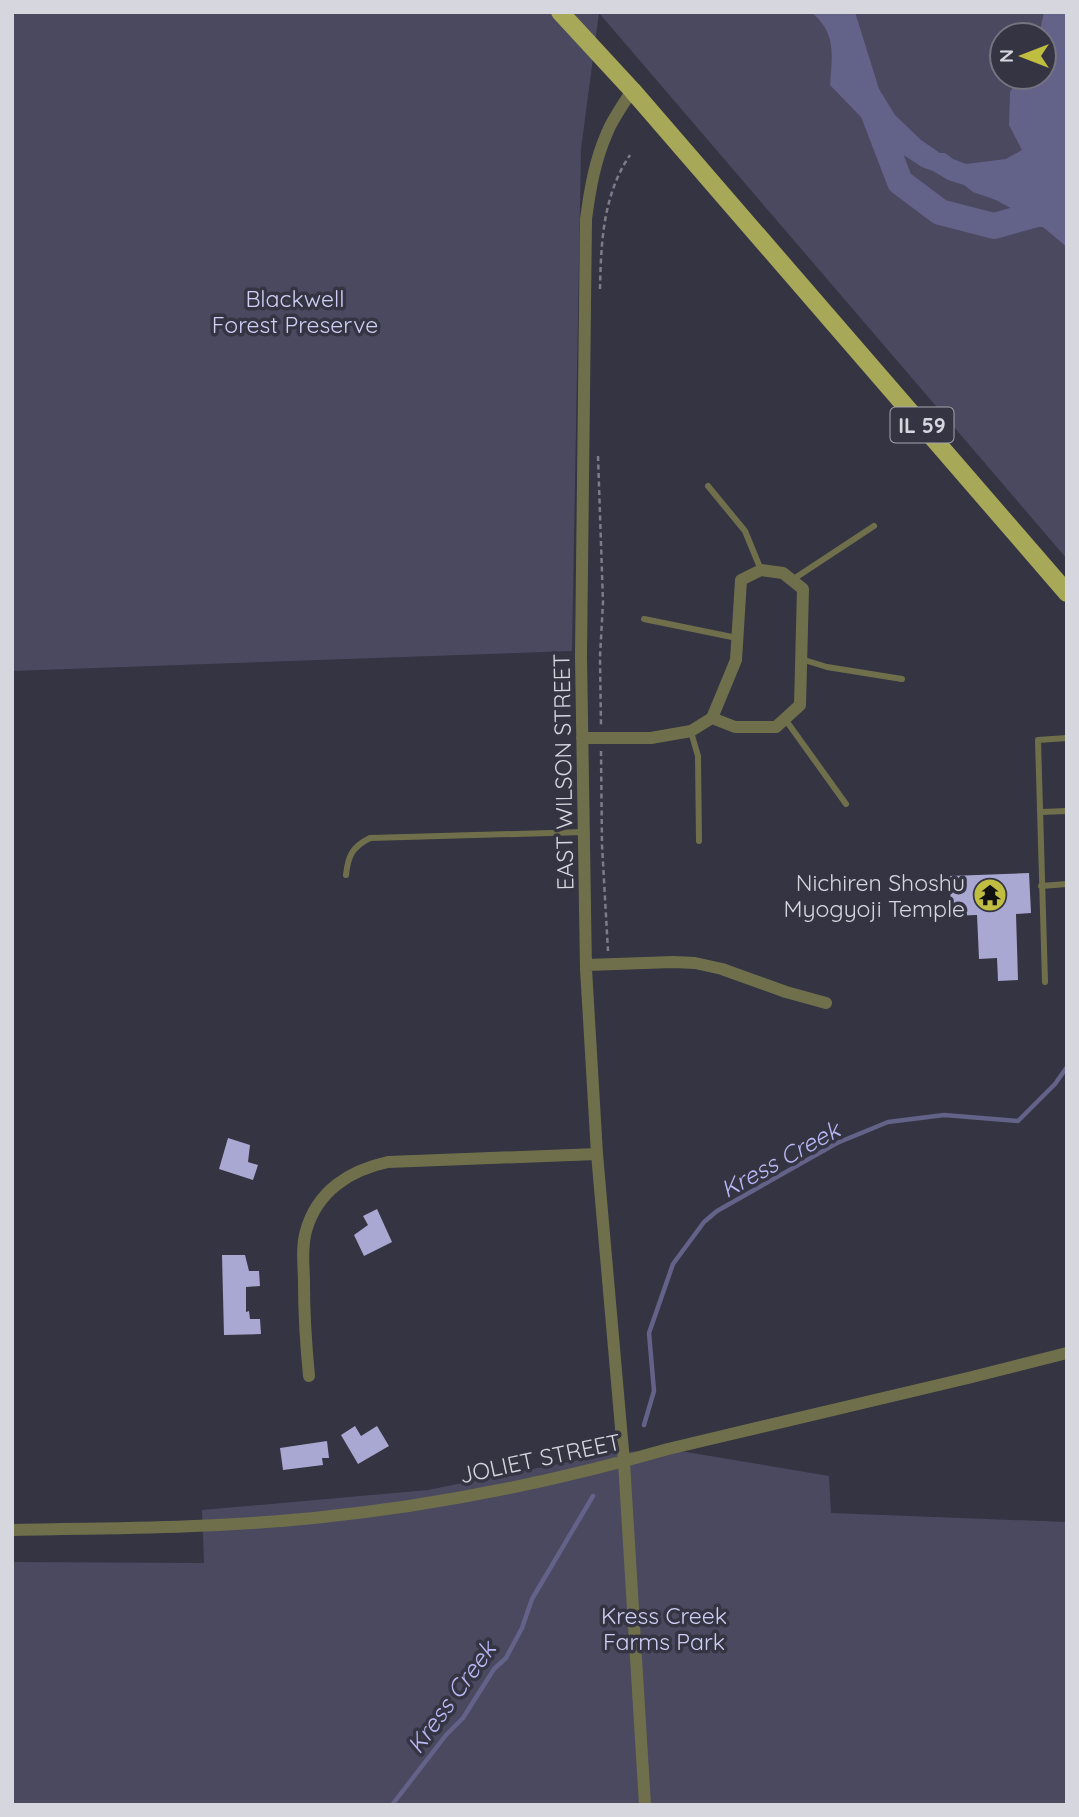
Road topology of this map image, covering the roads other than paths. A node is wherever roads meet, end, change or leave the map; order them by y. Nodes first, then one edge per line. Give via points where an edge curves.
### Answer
1 (560, 12) edge
2 (632, 90) junction
3 (708, 486) dead end
4 (874, 526) dead end
5 (761, 570) junction
6 (792, 580) junction
7 (1067, 593) edge
8 (644, 619) dead end
9 (737, 638) junction
10 (801, 659) junction
11 (902, 679) dead end
12 (712, 718) junction
13 (785, 719) junction
14 (691, 731) junction
15 (582, 738) junction
16 (1067, 738) edge
17 (846, 804) dead end
18 (1067, 811) edge
19 (1041, 813) junction
20 (584, 832) junction
21 (699, 841) dead end
22 (346, 875) dead end
23 (1067, 884) edge
24 (1041, 886) junction
25 (587, 965) junction
26 (1045, 982) dead end
27 (825, 1003) dead end
28 (597, 1154) junction
29 (1067, 1353) edge
30 (309, 1376) dead end
31 (624, 1462) junction
32 (12, 1530) edge
33 (645, 1805) edge

1 - 2 main road, IL 59
2 - 7 main road, IL 59
2 - 15 street, EAST WILSON STREET via 607,131 586,219
3 - 5 lane via 745,531
4 - 6 lane
5 - 6 street via 783,573
5 - 9 street via 741,579
6 - 10 street via 803,589
8 - 9 lane
9 - 12 street via 736,660
10 - 11 lane
10 - 13 street via 800,705
12 - 13 street via 734,727 776,726
12 - 14 street
13 - 17 lane
14 - 15 street via 651,738
14 - 21 lane via 698,756
15 - 20 street, EAST WILSON STREET
16 - 19 lane via 1038,740
18 - 19 lane
19 - 24 lane
20 - 22 lane via 370,838 348,855
20 - 25 street, EAST WILSON STREET
23 - 24 lane
24 - 26 lane
25 - 27 street via 706,965
25 - 28 street, EAST WILSON STREET
28 - 30 street via 388,1162 359,1169 337,1184 315,1209 303,1245
28 - 31 street, EAST WILSON STREET
29 - 31 street, JOLIET STREET
31 - 32 street, JOLIET STREET via 440,1501 313,1518
31 - 33 street, EAST WILSON STREET

